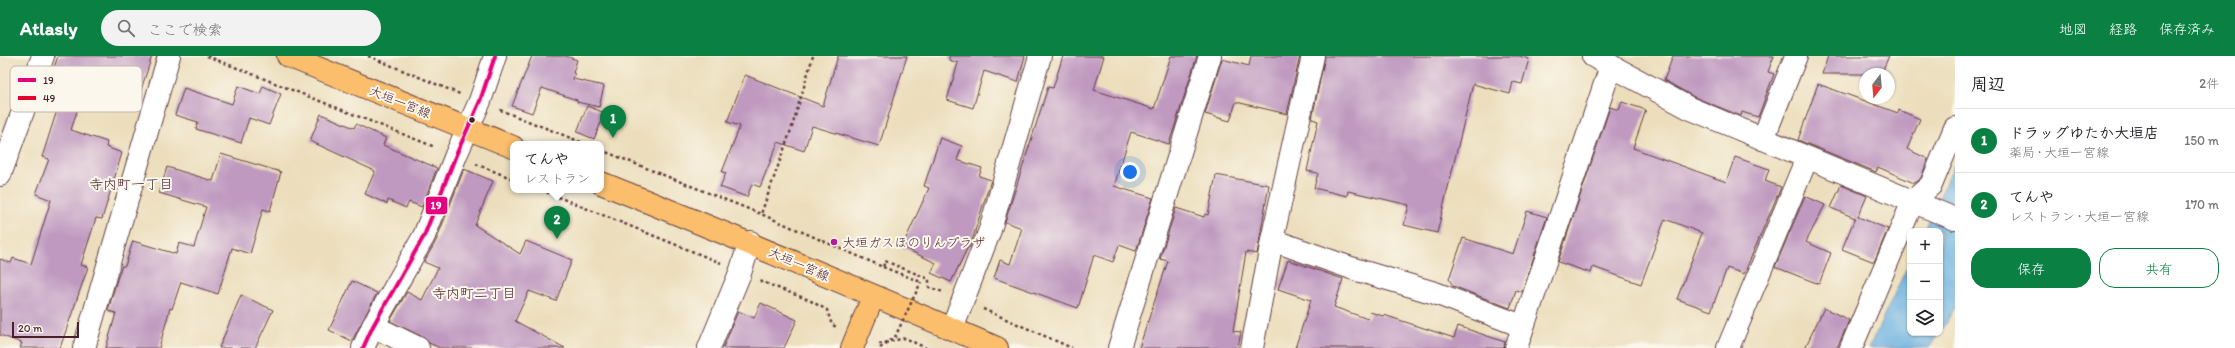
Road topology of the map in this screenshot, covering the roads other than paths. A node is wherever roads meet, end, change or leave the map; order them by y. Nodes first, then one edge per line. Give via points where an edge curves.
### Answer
1 (43, 56) edge
2 (169, 56) edge
3 (288, 56) edge
4 (495, 56) edge
5 (1040, 56) edge
6 (1210, 56) edge
7 (1313, 56) edge
8 (1796, 56) edge
9 (1602, 61) edge
10 (39, 66) edge
11 (23, 112) edge
12 (1955, 128) edge
13 (467, 129) junction
14 (1763, 139) junction
15 (510, 146) edge
16 (1807, 158) junction
17 (0, 175) edge
18 (604, 183) edge
19 (1919, 203) junction
20 (1955, 219) edge
21 (1272, 240) junction
22 (750, 242) junction
23 (873, 297) junction
24 (373, 326) junction
25 (1522, 326) junction
26 (952, 329) junction
27 (84, 348) edge
28 (363, 348) edge
29 (418, 348) edge
30 (709, 348) edge
31 (852, 348) edge
32 (997, 348) edge
33 (1119, 348) edge
34 (1252, 348) edge
35 (1516, 348) edge
36 (1728, 348) edge
37 (1851, 348) edge

1 - 10 street
2 - 27 street
3 - 13 main road, 大垣一宮線
4 - 13 street via 480,101
5 - 26 street via 990,230
6 - 33 street
7 - 21 street
8 - 14 street
9 - 14 street via 1689,108
9 - 25 street
11 - 17 street
12 - 19 street via 1932,185
13 - 15 main road, 大垣一宮線
13 - 24 street via 424,236
14 - 16 street
16 - 19 street
16 - 36 street
18 - 22 main road, 大垣一宮線
19 - 20 street
19 - 37 street
21 - 25 street via 1354,269 1435,293
21 - 34 street
22 - 23 main road, 大垣一宮線
22 - 30 street
23 - 26 main road, 大垣一宮線
23 - 31 main road
24 - 28 street
24 - 29 street
25 - 35 street
26 - 32 main road, 大垣一宮線

